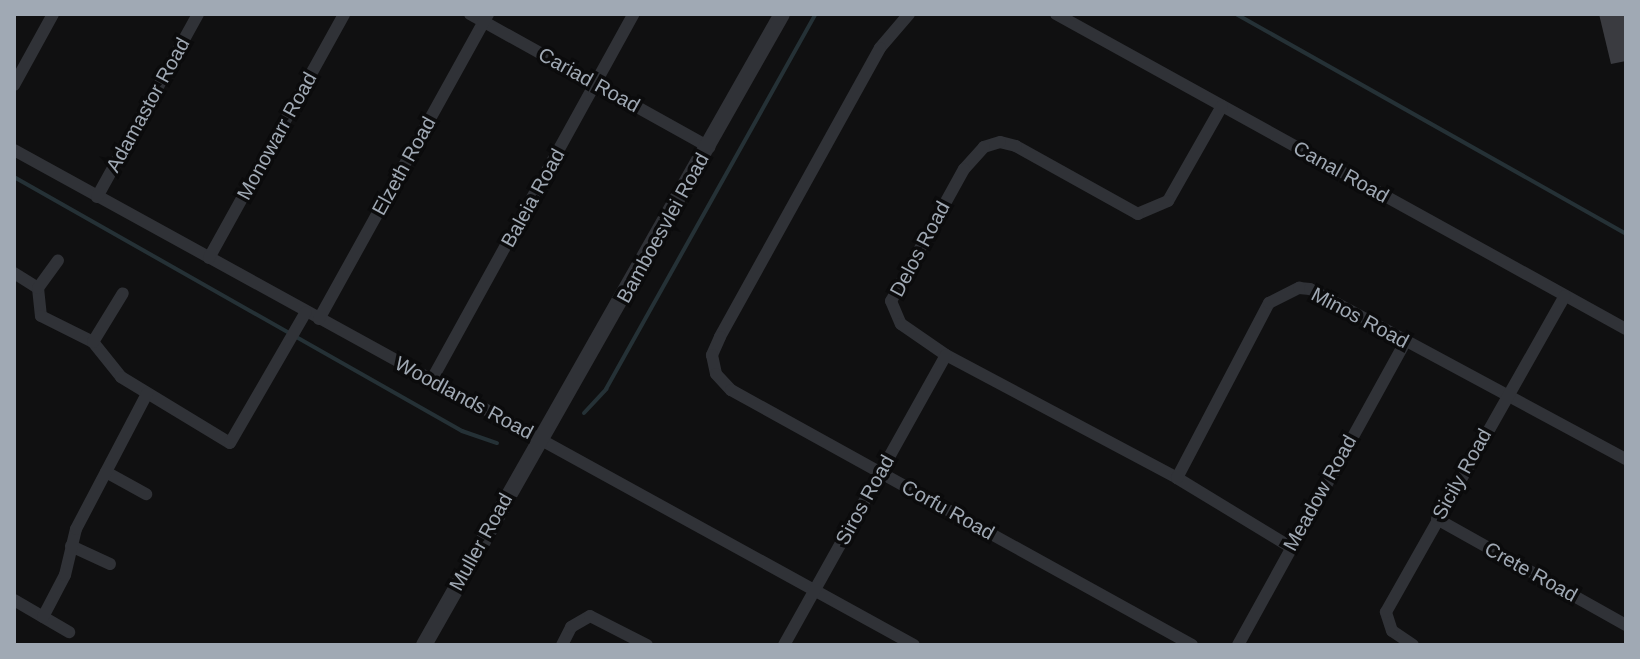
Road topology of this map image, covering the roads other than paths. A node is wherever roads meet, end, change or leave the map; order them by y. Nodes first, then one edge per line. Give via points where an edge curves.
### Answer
1 (53, 14) edge
2 (198, 14) edge
3 (344, 14) edge
4 (470, 14) edge
5 (634, 14) edge
6 (782, 14) edge
7 (909, 14) edge
8 (1056, 14) edge
9 (486, 18) edge
10 (596, 83) junction
11 (14, 85) edge
12 (1222, 106) junction
13 (709, 147) junction
14 (14, 150) edge
15 (97, 197) junction
16 (209, 258) junction
17 (58, 260) dead end
18 (14, 273) edge
19 (38, 288) junction
20 (123, 293) dead end
21 (1565, 296) junction
22 (306, 312) junction
23 (319, 319) junction
24 (1626, 329) edge
25 (93, 342) junction
26 (1405, 343) junction
27 (946, 355) junction
28 (431, 381) junction
29 (147, 394) junction
30 (1507, 394) junction
31 (542, 440) junction
32 (1626, 459) edge
33 (106, 472) junction
34 (880, 472) junction
35 (1177, 478) junction
36 (146, 494) dead end
37 (1437, 519) junction
38 (71, 546) junction
39 (1289, 546) junction
40 (110, 564) dead end
41 (815, 590) junction
42 (14, 600) edge
43 (43, 617) junction
44 (1626, 625) edge
45 (69, 632) dead end
46 (424, 645) edge
47 (562, 645) edge
48 (647, 645) edge
49 (784, 645) edge
50 (914, 645) edge
51 (1192, 645) edge
52 (1238, 645) edge
53 (1413, 645) edge

1 - 11 street
2 - 15 street, Adamastor Road
3 - 16 street, Monowarr Road
4 - 9 street, Cariad Road
5 - 10 street, Baleia Road
6 - 13 street, Bamboesvlei Road
7 - 34 street, Corfu Road via 880,48 720,337 713,366 731,390
8 - 12 street, Canal Road
9 - 10 street, Cariad Road
9 - 23 street, Elzeth Road
10 - 13 street, Cariad Road
10 - 28 street, Baleia Road
12 - 21 street, Canal Road
12 - 27 street, Delos Road via 1175,190 1146,212 1121,206 1016,146 1000,142 974,154 891,301 901,324
13 - 31 street, Bamboesvlei Road
14 - 15 street, Woodlands Road
15 - 16 street, Woodlands Road
16 - 22 street, Woodlands Road
17 - 19 street
18 - 19 street
19 - 25 street via 41,316
20 - 25 street
21 - 24 street, Canal Road
21 - 30 street, Sicily Road
22 - 23 street, Woodlands Road
22 - 29 street via 230,443
23 - 28 street, Woodlands Road
25 - 29 street via 121,377
26 - 30 street, Minos Road
26 - 35 street, Minos Road via 1310,289 1277,296
26 - 39 street, Meadow Road
27 - 34 street, Siros Road
27 - 35 street, Delos Road
28 - 31 street, Woodlands Road
29 - 33 street
30 - 32 street, Minos Road
30 - 37 street, Sicily Road
31 - 41 street, Woodlands Road
31 - 46 street, Muller Road
33 - 36 street
33 - 38 street
34 - 41 street, Siros Road
34 - 51 street, Corfu Road
35 - 39 street, Delos Road
37 - 44 street, Crete Road
37 - 53 street, Sicily Road via 1386,612 1392,631
38 - 40 street
38 - 43 street via 65,575
39 - 52 street, Meadow Road
41 - 49 street, Siros Road
41 - 50 street, Woodlands Road
42 - 43 street
43 - 45 street
47 - 48 street via 582,617 596,617

